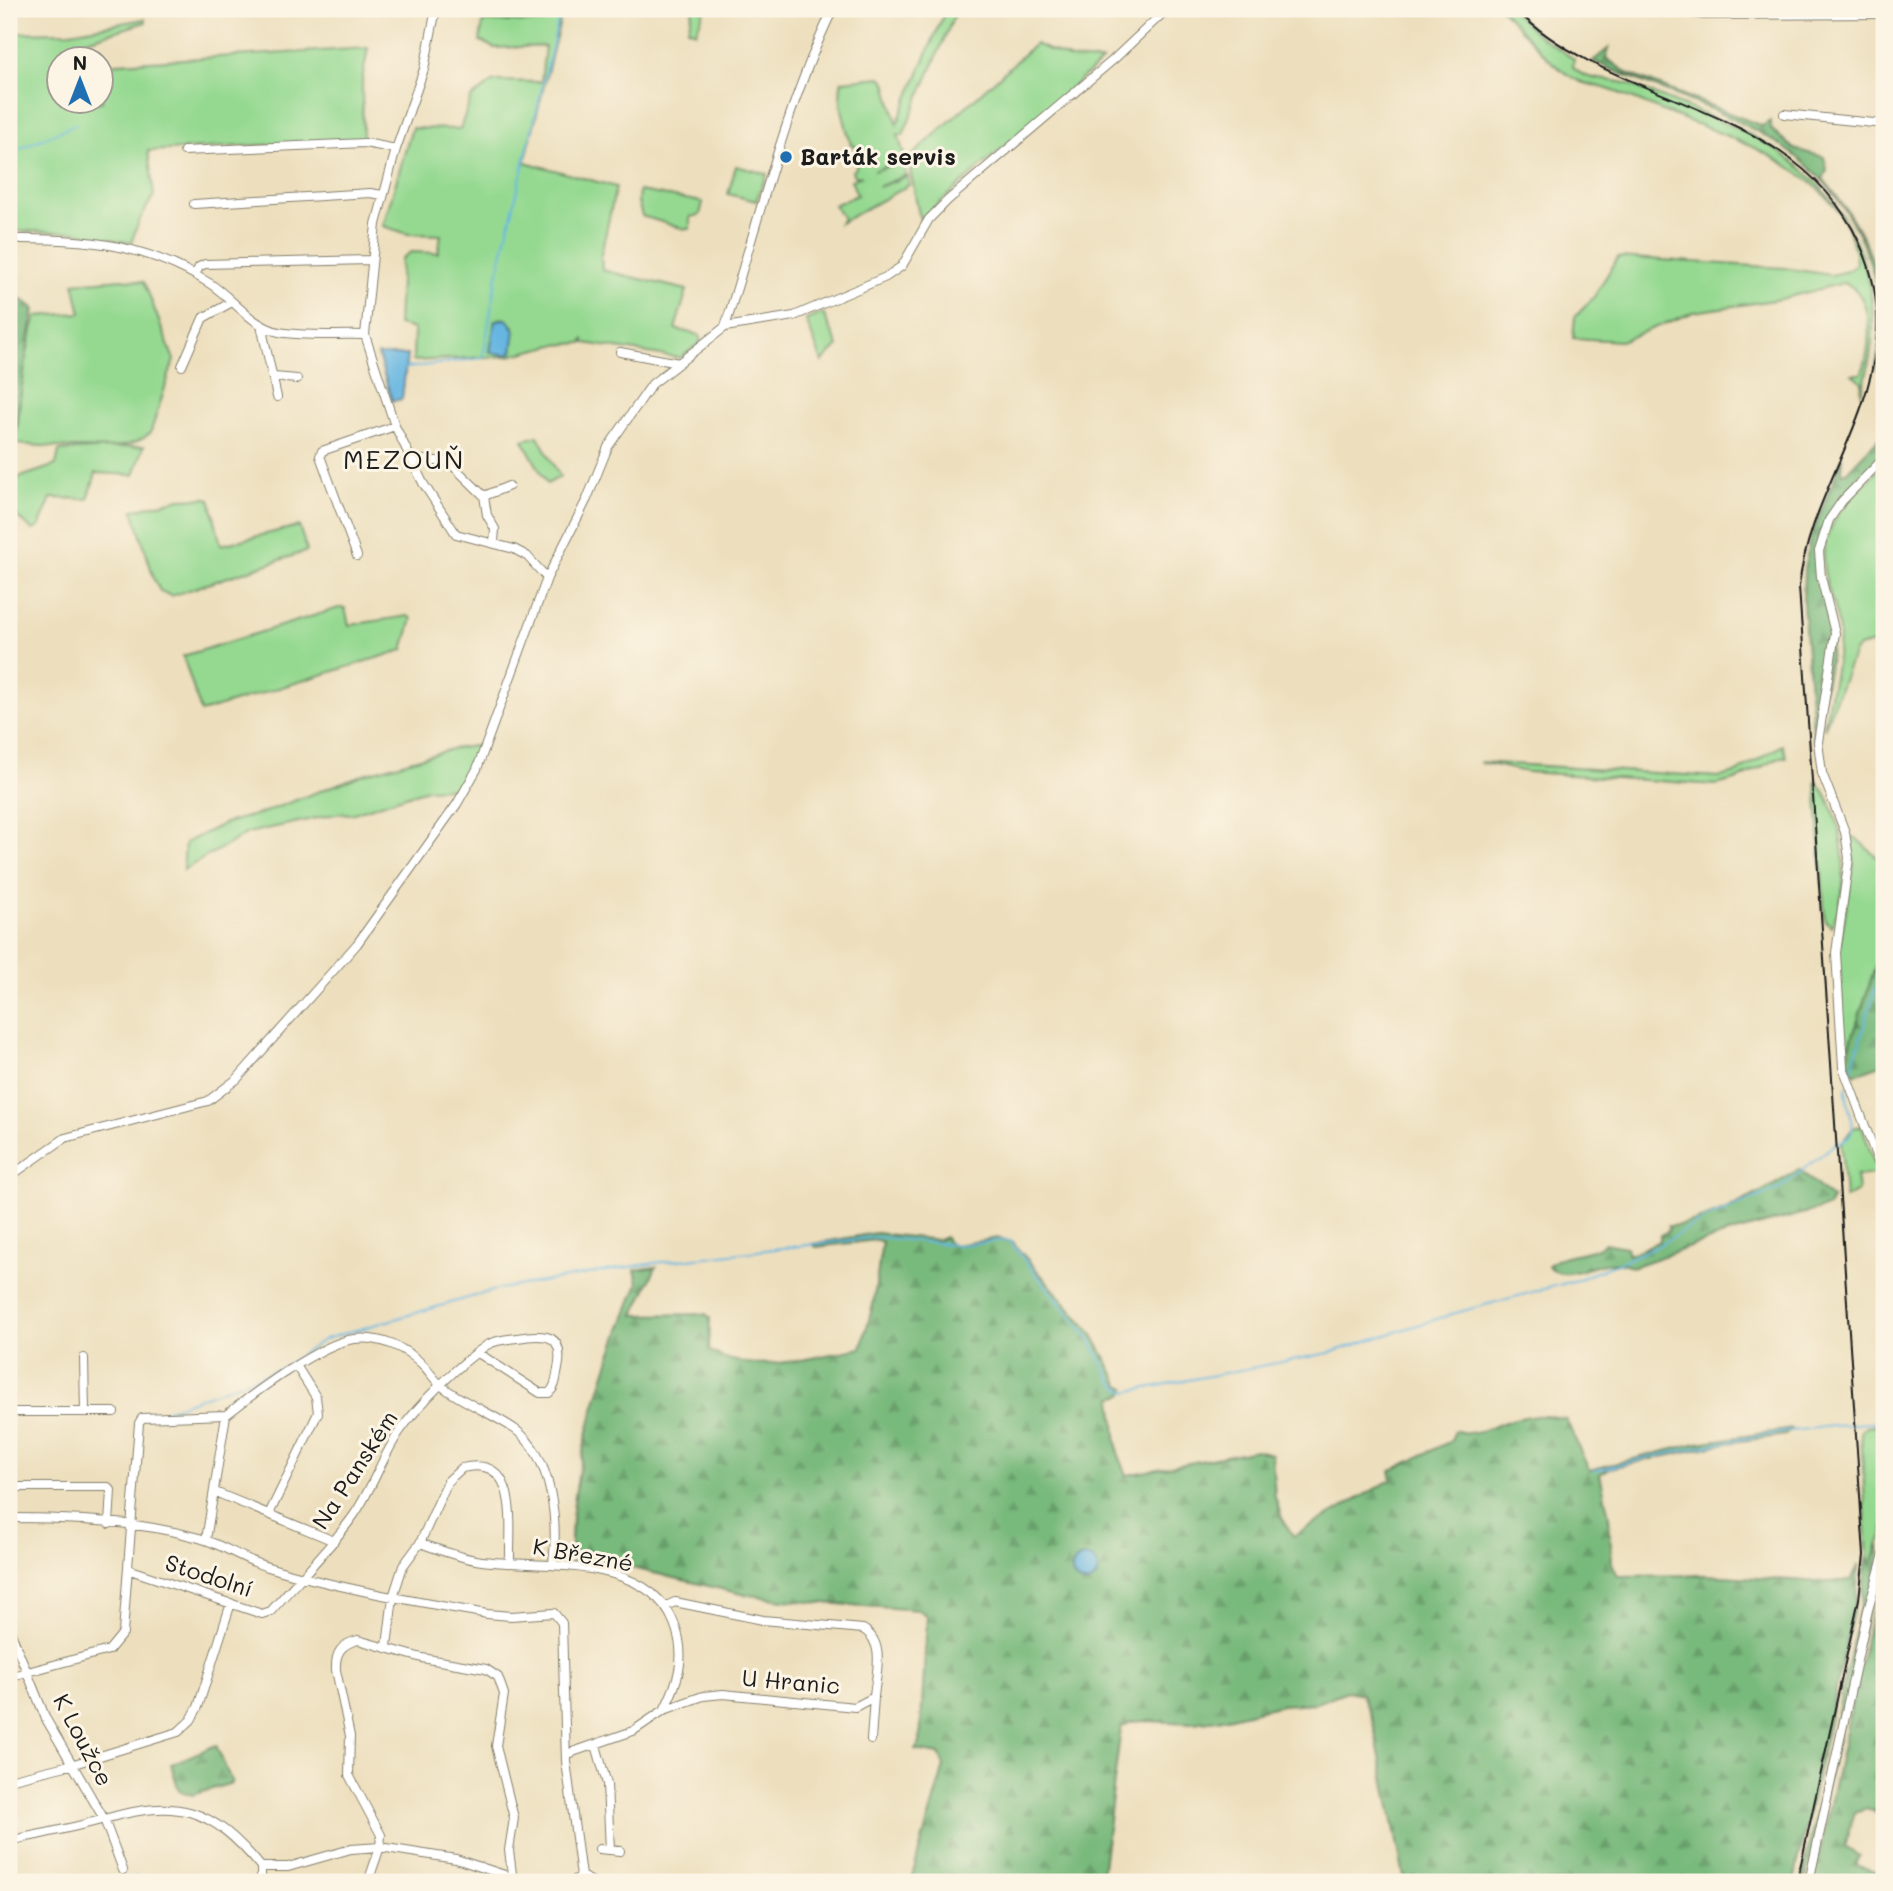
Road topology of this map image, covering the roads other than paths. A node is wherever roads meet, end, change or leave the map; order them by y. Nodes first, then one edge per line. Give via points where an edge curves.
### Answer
1 (436, 9) edge
2 (833, 9) edge
3 (1167, 9) edge
4 (1663, 9) edge
5 (1884, 14) edge
6 (1784, 114) dead end
7 (1884, 124) edge
8 (396, 149) junction
9 (184, 151) dead end
10 (383, 195) junction
11 (194, 204) dead end
12 (9, 239) edge
13 (370, 260) junction
14 (195, 275) junction
15 (232, 302) junction
16 (261, 325) junction
17 (725, 327) junction
18 (365, 335) junction
19 (620, 352) dead end
20 (679, 363) junction
21 (182, 366) dead end
22 (274, 377) junction
23 (297, 379) dead end
24 (277, 397) dead end
25 (395, 426) junction
26 (1884, 458) edge
27 (411, 459) junction
28 (509, 486) dead end
29 (484, 496) junction
30 (494, 542) junction
31 (357, 556) dead end
32 (547, 578) junction
33 (9, 1177) edge
34 (1884, 1177) edge
35 (478, 1353) junction
36 (84, 1358) dead end
37 (297, 1367) junction
38 (441, 1386) junction
39 (9, 1412) edge
40 (85, 1412) junction
41 (114, 1412) dead end
42 (226, 1415) junction
43 (9, 1487) edge
44 (215, 1492) junction
45 (270, 1512) junction
46 (9, 1518) edge
47 (109, 1524) junction
48 (133, 1527) junction
49 (205, 1540) junction
50 (334, 1541) junction
51 (420, 1543) junction
52 (1884, 1554) edge
53 (510, 1562) junction
54 (554, 1564) junction
55 (130, 1570) junction
56 (303, 1576) junction
57 (393, 1597) junction
58 (231, 1603) junction
59 (666, 1606) junction
60 (9, 1628) edge
61 (387, 1646) junction
62 (29, 1672) junction
63 (9, 1677) edge
64 (874, 1697) junction
65 (664, 1710) junction
66 (871, 1740) dead end
67 (596, 1745) junction
68 (567, 1754) junction
69 (74, 1764) junction
70 (9, 1780) edge
71 (104, 1819) junction
72 (9, 1841) edge
73 (380, 1847) junction
74 (599, 1849) dead end
75 (610, 1850) junction
76 (620, 1851) dead end
77 (261, 1867) junction
78 (123, 1870) dead end
79 (581, 1876) junction
80 (512, 1881) edge
81 (261, 1882) edge
82 (368, 1882) edge
83 (527, 1882) edge
84 (572, 1882) edge
85 (593, 1882) edge
86 (1809, 1882) edge

1 - 8 street via 424,69
2 - 17 street via 780,140
3 - 17 street via 948,200 929,219 902,266 794,316
4 - 5 street via 1703,15
6 - 7 street
8 - 9 street via 365,143
8 - 10 street
10 - 11 street
10 - 13 street
12 - 14 street via 102,242
13 - 14 street via 205,264
13 - 18 street
14 - 15 street
15 - 16 street
15 - 21 street via 203,317
16 - 18 street via 279,332
16 - 22 street
17 - 20 street
18 - 25 street
19 - 20 street
20 - 32 street via 652,384 620,426
22 - 23 street
22 - 24 street
25 - 27 street
25 - 31 street via 322,451 320,456
26 - 34 street via 1842,501 1822,536 1819,564 1833,617 1834,651 1818,742 1822,773 1845,832 1849,858 1836,953 1845,1077
27 - 29 street via 449,462
27 - 30 street via 456,534
28 - 29 street
29 - 30 street via 495,529
30 - 32 street via 527,556
32 - 33 street via 477,768 406,878 327,979 218,1096 75,1134
35 - 35 street, Na Panském via 494,1342 549,1337 561,1353 555,1384 549,1393 540,1394
35 - 38 street, Na Panském
36 - 40 street
37 - 38 street via 335,1343 373,1339 411,1354
37 - 42 street
37 - 45 street via 316,1397 318,1413
38 - 50 street, Na Panském via 399,1433 374,1482
38 - 54 street via 519,1432 537,1454 549,1492
39 - 40 street
40 - 41 street
42 - 44 street
42 - 48 street via 142,1418
43 - 47 street via 108,1487
44 - 45 street
44 - 49 street
45 - 50 street
46 - 47 street
47 - 48 street
48 - 49 street
48 - 55 street
49 - 56 street via 267,1567
50 - 56 street, Na Panském
51 - 53 street, K Březné via 470,1559
51 - 53 street via 448,1481 462,1468 478,1466 494,1471 506,1486
51 - 57 street via 407,1558
52 - 86 street
53 - 54 street, K Březné
54 - 59 street, K Březné via 630,1579
55 - 58 street, Stodolní
55 - 62 street via 125,1623 118,1642 108,1650
56 - 57 street
56 - 58 street, Stodolní via 266,1614
57 - 61 street
57 - 68 street via 487,1614 547,1612 559,1617
58 - 69 street via 191,1720 178,1732
59 - 64 street via 675,1602 763,1620 863,1629 873,1635 878,1648
59 - 65 street via 682,1652 678,1678
60 - 62 street, K Loužce
61 - 73 street via 349,1642 336,1660 350,1736 349,1775 378,1828
61 - 80 street via 422,1658 486,1669 498,1677 504,1694 496,1745 514,1818 509,1850
62 - 63 street
62 - 69 street, K Loužce via 46,1719
64 - 65 street, U Hranic via 855,1707 714,1695
64 - 66 street
65 - 67 street, U Hranic via 642,1726
67 - 68 street, U Hranic
67 - 75 street via 607,1784
68 - 79 street
69 - 70 street
69 - 71 street, K Loužce
71 - 72 street
71 - 77 street via 161,1807 194,1814 230,1832
71 - 78 street, K Loužce
73 - 77 street via 351,1849 295,1866
73 - 80 street via 456,1859
73 - 82 street
74 - 75 street
75 - 76 street
77 - 81 street
79 - 84 street
79 - 85 street
80 - 83 street

